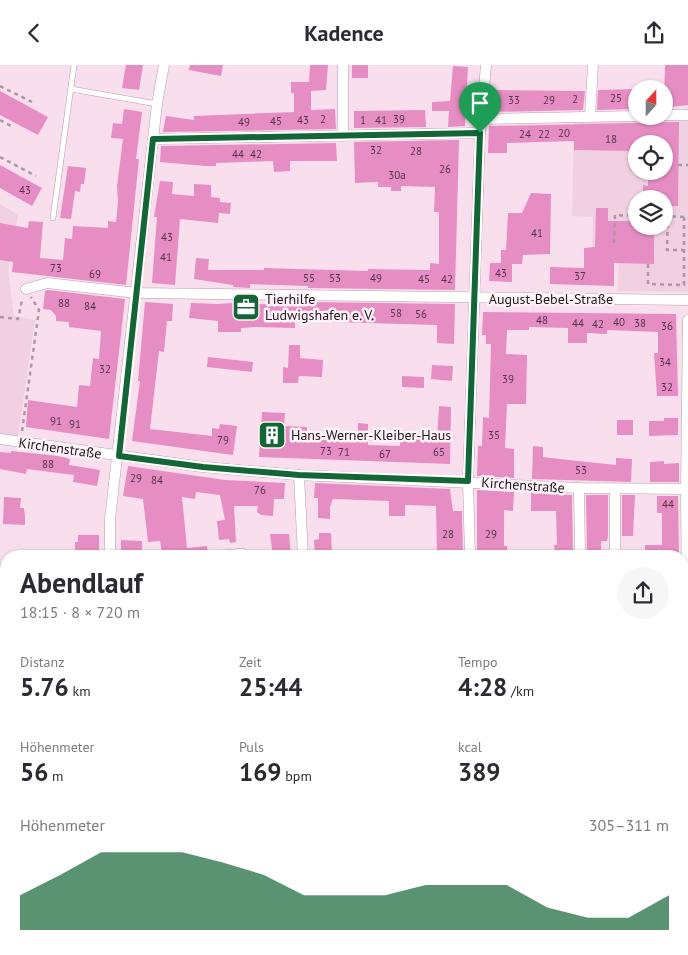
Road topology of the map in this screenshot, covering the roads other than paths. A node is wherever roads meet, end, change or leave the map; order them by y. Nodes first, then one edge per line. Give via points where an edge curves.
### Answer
1 (74, 65) edge
2 (164, 65) edge
3 (343, 65) edge
4 (486, 65) edge
5 (593, 65) edge
6 (71, 89) junction
7 (157, 104) junction
8 (628, 115) edge
9 (673, 115) edge
10 (688, 115) edge
11 (590, 116) junction
12 (481, 119) junction
13 (480, 133) junction
14 (343, 136) junction
15 (153, 139) junction
16 (53, 218) dead end
17 (26, 289) road end
18 (137, 293) junction
19 (474, 298) junction
20 (688, 300) edge
21 (688, 320) edge
22 (0, 439) edge
23 (119, 456) junction
24 (299, 475) junction
25 (468, 481) junction
26 (579, 488) junction
27 (615, 489) junction
28 (687, 489) edge
29 (110, 550) edge
30 (303, 550) edge
31 (470, 550) edge
32 (580, 550) edge
33 (615, 550) edge
34 (687, 550) edge

1 - 6 lane
2 - 7 street
3 - 14 street
4 - 12 street
5 - 11 street
6 - 7 lane
6 - 16 lane
7 - 15 street
8 - 11 street
9 - 10 street
11 - 12 street
12 - 13 street
13 - 14 street
13 - 19 street
14 - 15 street
15 - 18 street
17 - 18 street, August-Bebel-Straße via 47,283
18 - 19 street, August-Bebel-Straße
18 - 23 street
19 - 20 street, August-Bebel-Straße
19 - 25 street
21 - 28 street
22 - 23 street, Kirchenstraße
23 - 24 street, Kirchenstraße
23 - 29 street via 110,519
24 - 25 street, Kirchenstraße
24 - 30 street
25 - 26 street, Kirchenstraße
25 - 31 street
26 - 27 street, Kirchenstraße
26 - 32 street
27 - 28 street, Kirchenstraße
27 - 33 street
28 - 34 street

